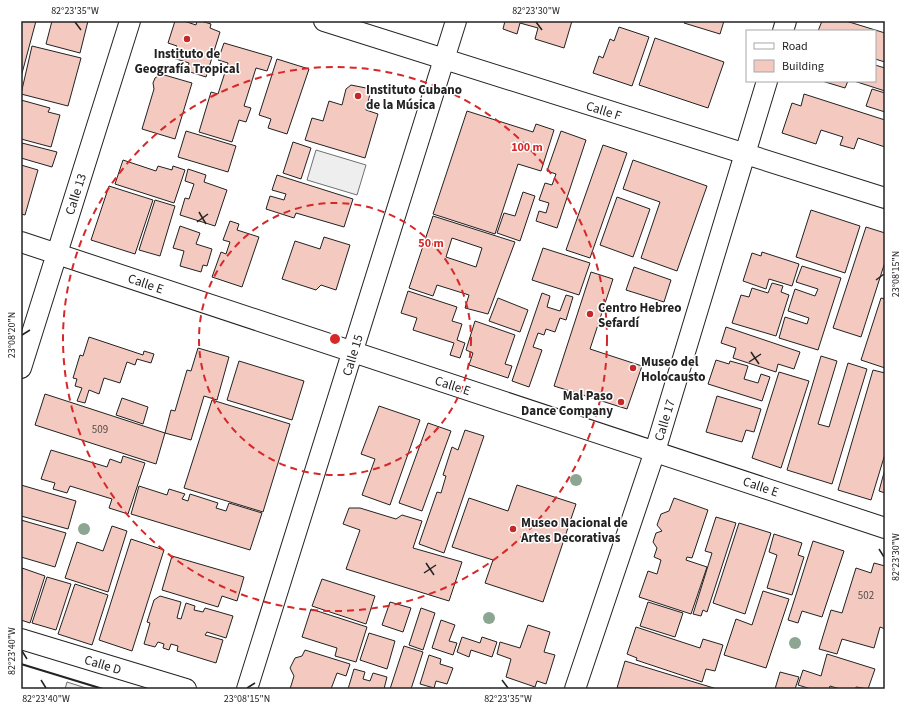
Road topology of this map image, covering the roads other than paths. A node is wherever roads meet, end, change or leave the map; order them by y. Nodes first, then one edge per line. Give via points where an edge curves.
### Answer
1 (130, 21) edge
2 (324, 21) edge
3 (456, 21) edge
4 (445, 59) junction
5 (767, 82) edge
6 (744, 154) junction
7 (885, 198) edge
8 (21, 242) edge
9 (56, 253) junction
10 (352, 353) junction
11 (21, 368) edge
12 (655, 451) junction
13 (885, 528) edge
14 (21, 639) edge
15 (186, 689) edge
16 (247, 689) edge
17 (575, 689) edge

1 - 9 street, Calle 13
2 - 4 street, Calle F
3 - 4 street, Calle 15
4 - 6 street, Calle F
4 - 10 street, Calle 15
5 - 6 street, Calle 17
6 - 7 street, Calle F
6 - 12 street, Calle 17
8 - 9 street, Calle E
9 - 10 street, Calle E
9 - 11 street, Calle 13
10 - 12 street, Calle E
10 - 16 street, Calle 15
12 - 13 street, Calle E
12 - 17 street, Calle 17
14 - 15 street, Calle D

